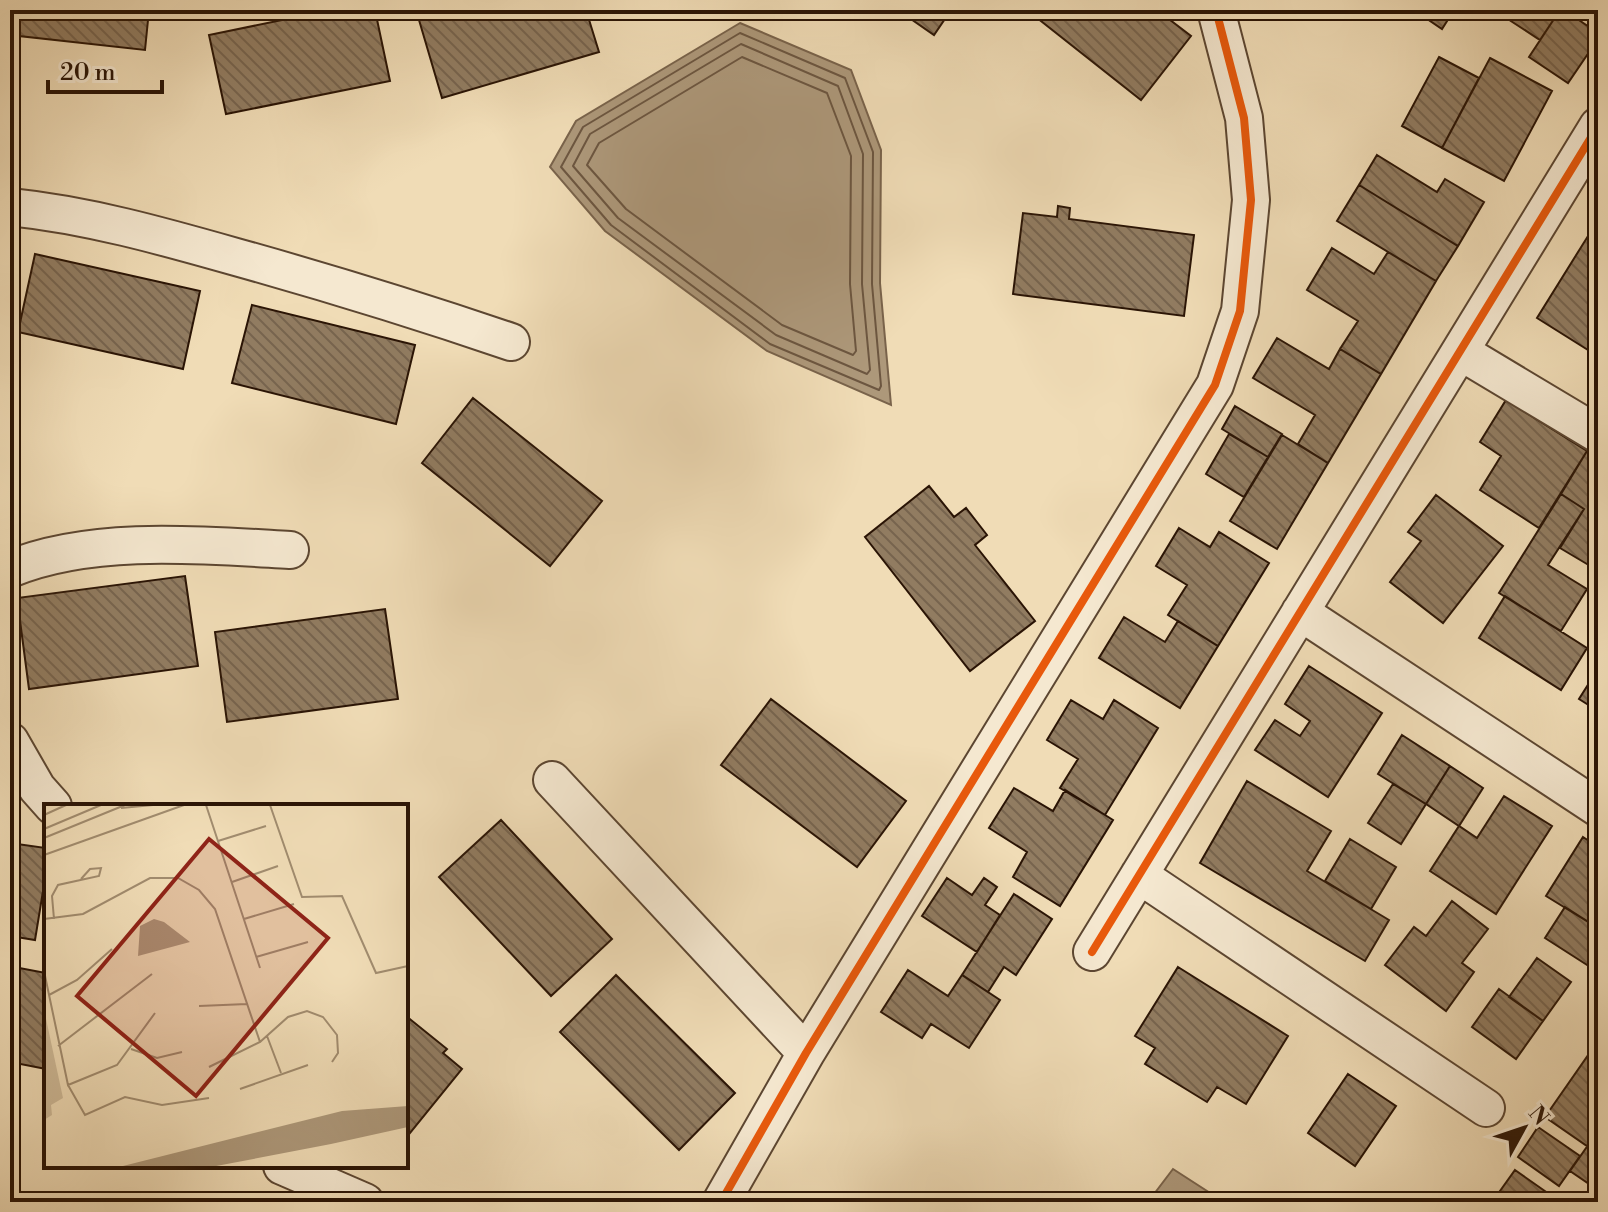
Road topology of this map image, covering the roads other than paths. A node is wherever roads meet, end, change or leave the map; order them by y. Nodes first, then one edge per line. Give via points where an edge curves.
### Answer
1 (1216, 10) edge
2 (1598, 126) edge
3 (10, 207) edge
4 (511, 342) dead end
5 (1461, 352) junction
6 (1598, 434) edge
7 (290, 550) dead end
8 (10, 569) edge
9 (1300, 612) junction
10 (10, 741) edge
11 (552, 780) dead end
12 (51, 804) edge
13 (1598, 808) edge
14 (1139, 875) junction
15 (1092, 952) dead end
16 (806, 1053) junction
17 (1486, 1108) dead end
18 (287, 1168) edge
19 (365, 1202) edge
20 (721, 1202) edge

1 - 16 street via 1244,118 1251,200 1240,311 1215,385
2 - 5 street
3 - 4 street via 145,231 383,298
5 - 6 street
5 - 9 street
7 - 8 street via 171,543 33,559
9 - 13 street
9 - 14 street
10 - 12 street
11 - 16 street
14 - 15 street
14 - 17 street
16 - 20 street
18 - 19 street

